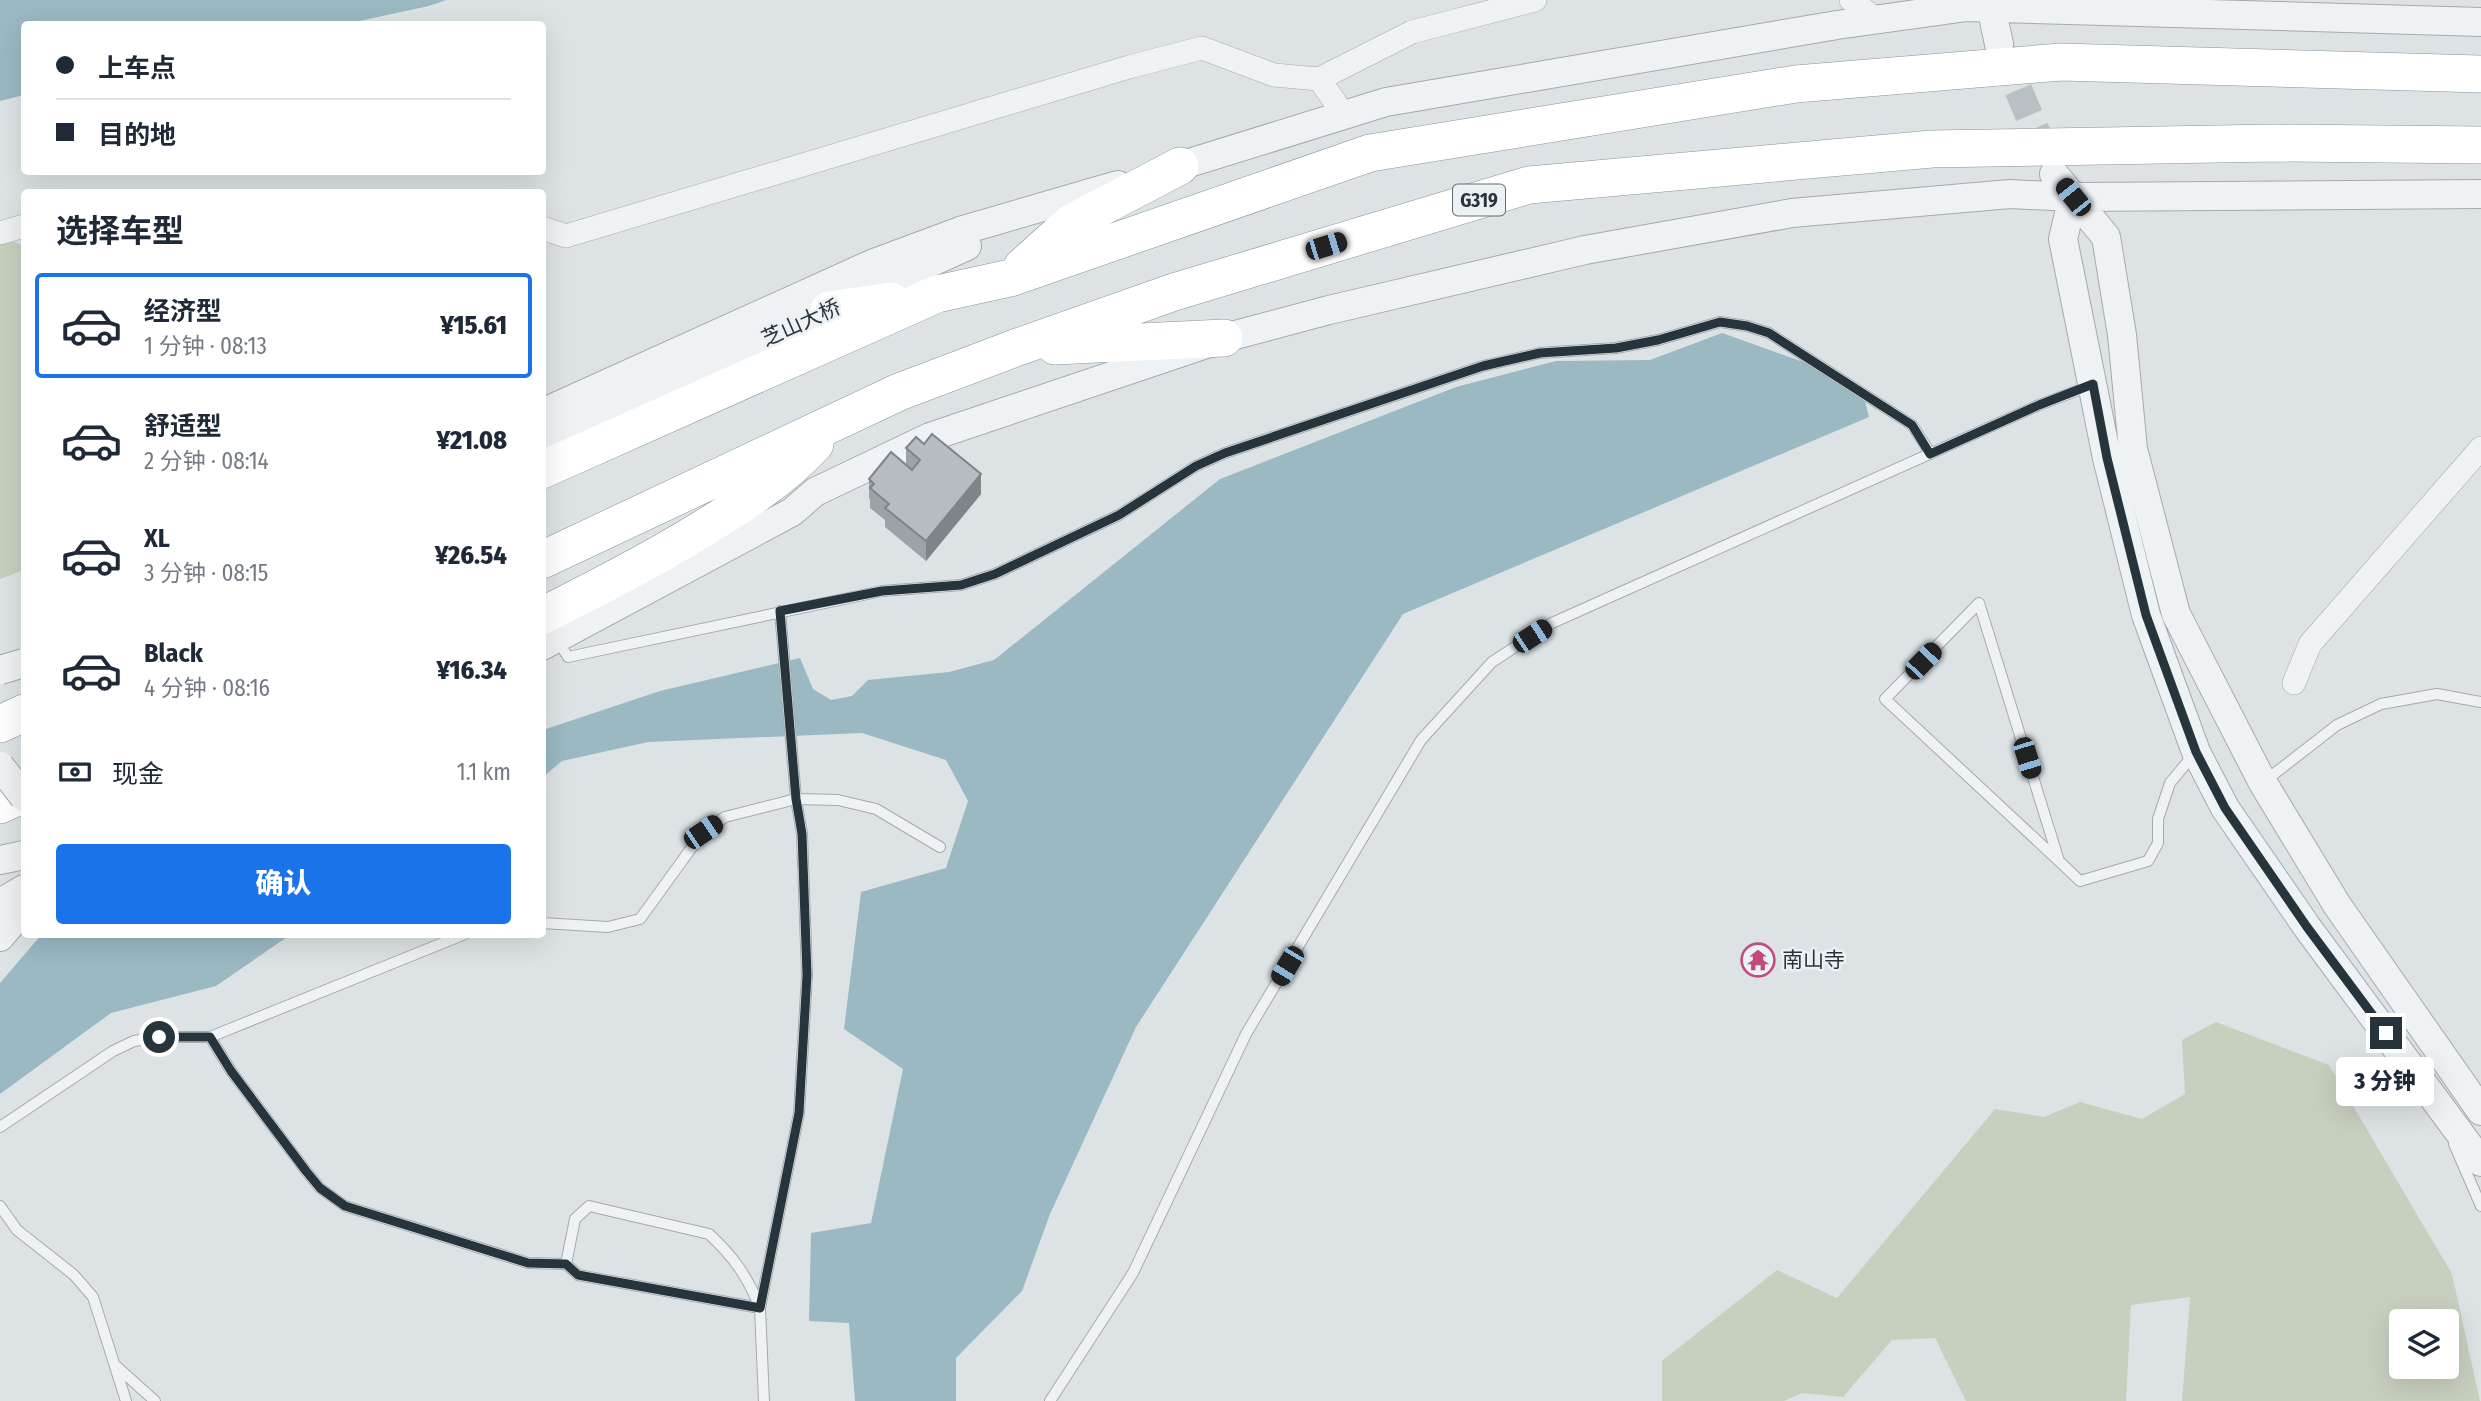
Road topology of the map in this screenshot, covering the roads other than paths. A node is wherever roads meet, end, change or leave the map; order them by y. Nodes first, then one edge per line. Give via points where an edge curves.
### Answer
1 (1535, 0) edge
2 (1851, 0) edge
3 (2036, 4) edge
4 (1991, 7) junction
5 (1877, 20) junction
6 (2481, 22) edge
7 (1999, 44) tunnel mouth
8 (2471, 71) edge
9 (1319, 79) junction
10 (1344, 115) junction
11 (2481, 145) edge
12 (1180, 166) junction
13 (2054, 174) tunnel mouth
14 (2481, 194) edge
15 (2073, 197) junction
16 (1058, 204) junction
17 (21, 227) edge
18 (546, 229) edge
19 (0, 233) edge
20 (1010, 278) junction
21 (937, 294) junction
22 (829, 310) junction
23 (1224, 338) junction
24 (1015, 348) junction
25 (2093, 384) junction
26 (546, 410) edge
27 (834, 423) junction
28 (546, 438) edge
29 (2481, 448) edge
30 (1930, 454) junction
31 (546, 468) edge
32 (546, 558) edge
33 (780, 611) junction
34 (547, 634) edge
35 (21, 658) edge
36 (21, 664) edge
37 (0, 672) edge
38 (2294, 683) dead end
39 (2481, 702) edge
40 (21, 714) edge
41 (0, 724) edge
42 (2196, 752) junction
43 (0, 766) edge
44 (2263, 783) junction
45 (796, 799) junction
46 (10, 801) edge
47 (940, 847) dead end
48 (21, 856) edge
49 (0, 860) edge
50 (2059, 861) junction
51 (21, 891) edge
52 (0, 903) edge
53 (21, 912) edge
54 (546, 923) edge
55 (0, 937) edge
56 (455, 938) edge
57 (210, 1037) junction
58 (2433, 1097) junction
59 (2481, 1111) edge
60 (0, 1127) edge
61 (2481, 1162) edge
62 (0, 1206) edge
63 (2481, 1206) edge
64 (566, 1264) junction
65 (760, 1308) junction
66 (116, 1366) junction
67 (126, 1401) edge
68 (155, 1401) edge
69 (764, 1401) edge
70 (1050, 1401) edge

1 - 9 street via 1412,32
2 - 5 street
3 - 4 street
3 - 6 street
4 - 5 street
4 - 7 street
5 - 10 street via 1386,102
8 - 20 highway via 2060,62 1796,84 1370,153
9 - 10 street
9 - 18 street via 1274,75 1202,48 566,236
10 - 12 street
11 - 24 highway, G319 via 2275,143 1932,149 1529,185 1174,292
12 - 16 street
12 - 20 highway via 1072,223
13 - 15 street
14 - 15 street
15 - 23 street via 2010,194 1792,213 1585,250
15 - 25 street via 2063,239
15 - 44 street via 2106,237 2133,449 2176,614
16 - 22 street, 芝山大桥
16 - 26 street via 960,231 874,263
17 - 19 street
20 - 21 highway
21 - 22 highway
21 - 31 highway
22 - 28 street, 芝山大桥
23 - 24 highway
23 - 34 street via 918,443 815,492 792,512
24 - 27 highway, G319
25 - 30 lane
25 - 42 street via 2146,615
27 - 32 highway, G319
27 - 34 highway via 792,468 645,563
29 - 38 street via 2310,644
30 - 33 lane via 1912,425 1769,333 1720,322 1616,348 1540,353 1483,366 1225,453 1119,515 995,574 961,585 882,591
30 - 70 lane via 1552,623 1492,662 1421,740 1246,1034 1133,1273
33 - 34 lane via 568,657
33 - 45 lane
35 - 37 street
36 - 37 street, bridge
39 - 44 lane via 2437,694 2381,704 2337,725
40 - 41 highway
42 - 50 lane via 2170,783 2158,819 2158,844 2148,861 2080,881
42 - 58 street via 2225,808
43 - 46 street, bridge
44 - 59 street via 2337,905
45 - 47 lane via 838,800 876,808
45 - 54 lane via 725,817 703,832 640,919 608,927
45 - 65 lane via 802,834 807,975 799,1113
48 - 49 street
50 - 50 lane via 1885,699 1979,603 2027,758
51 - 52 street
53 - 55 street
56 - 57 lane
57 - 60 lane via 159,1037 124,1046
57 - 64 lane via 306,1171 345,1206 528,1263
58 - 61 street
58 - 63 lane
62 - 66 lane via 17,1230 74,1275 93,1297
64 - 65 lane via 578,1275
64 - 65 lane via 575,1219 589,1206 709,1234 749,1281
65 - 69 lane
66 - 67 lane
66 - 68 lane

